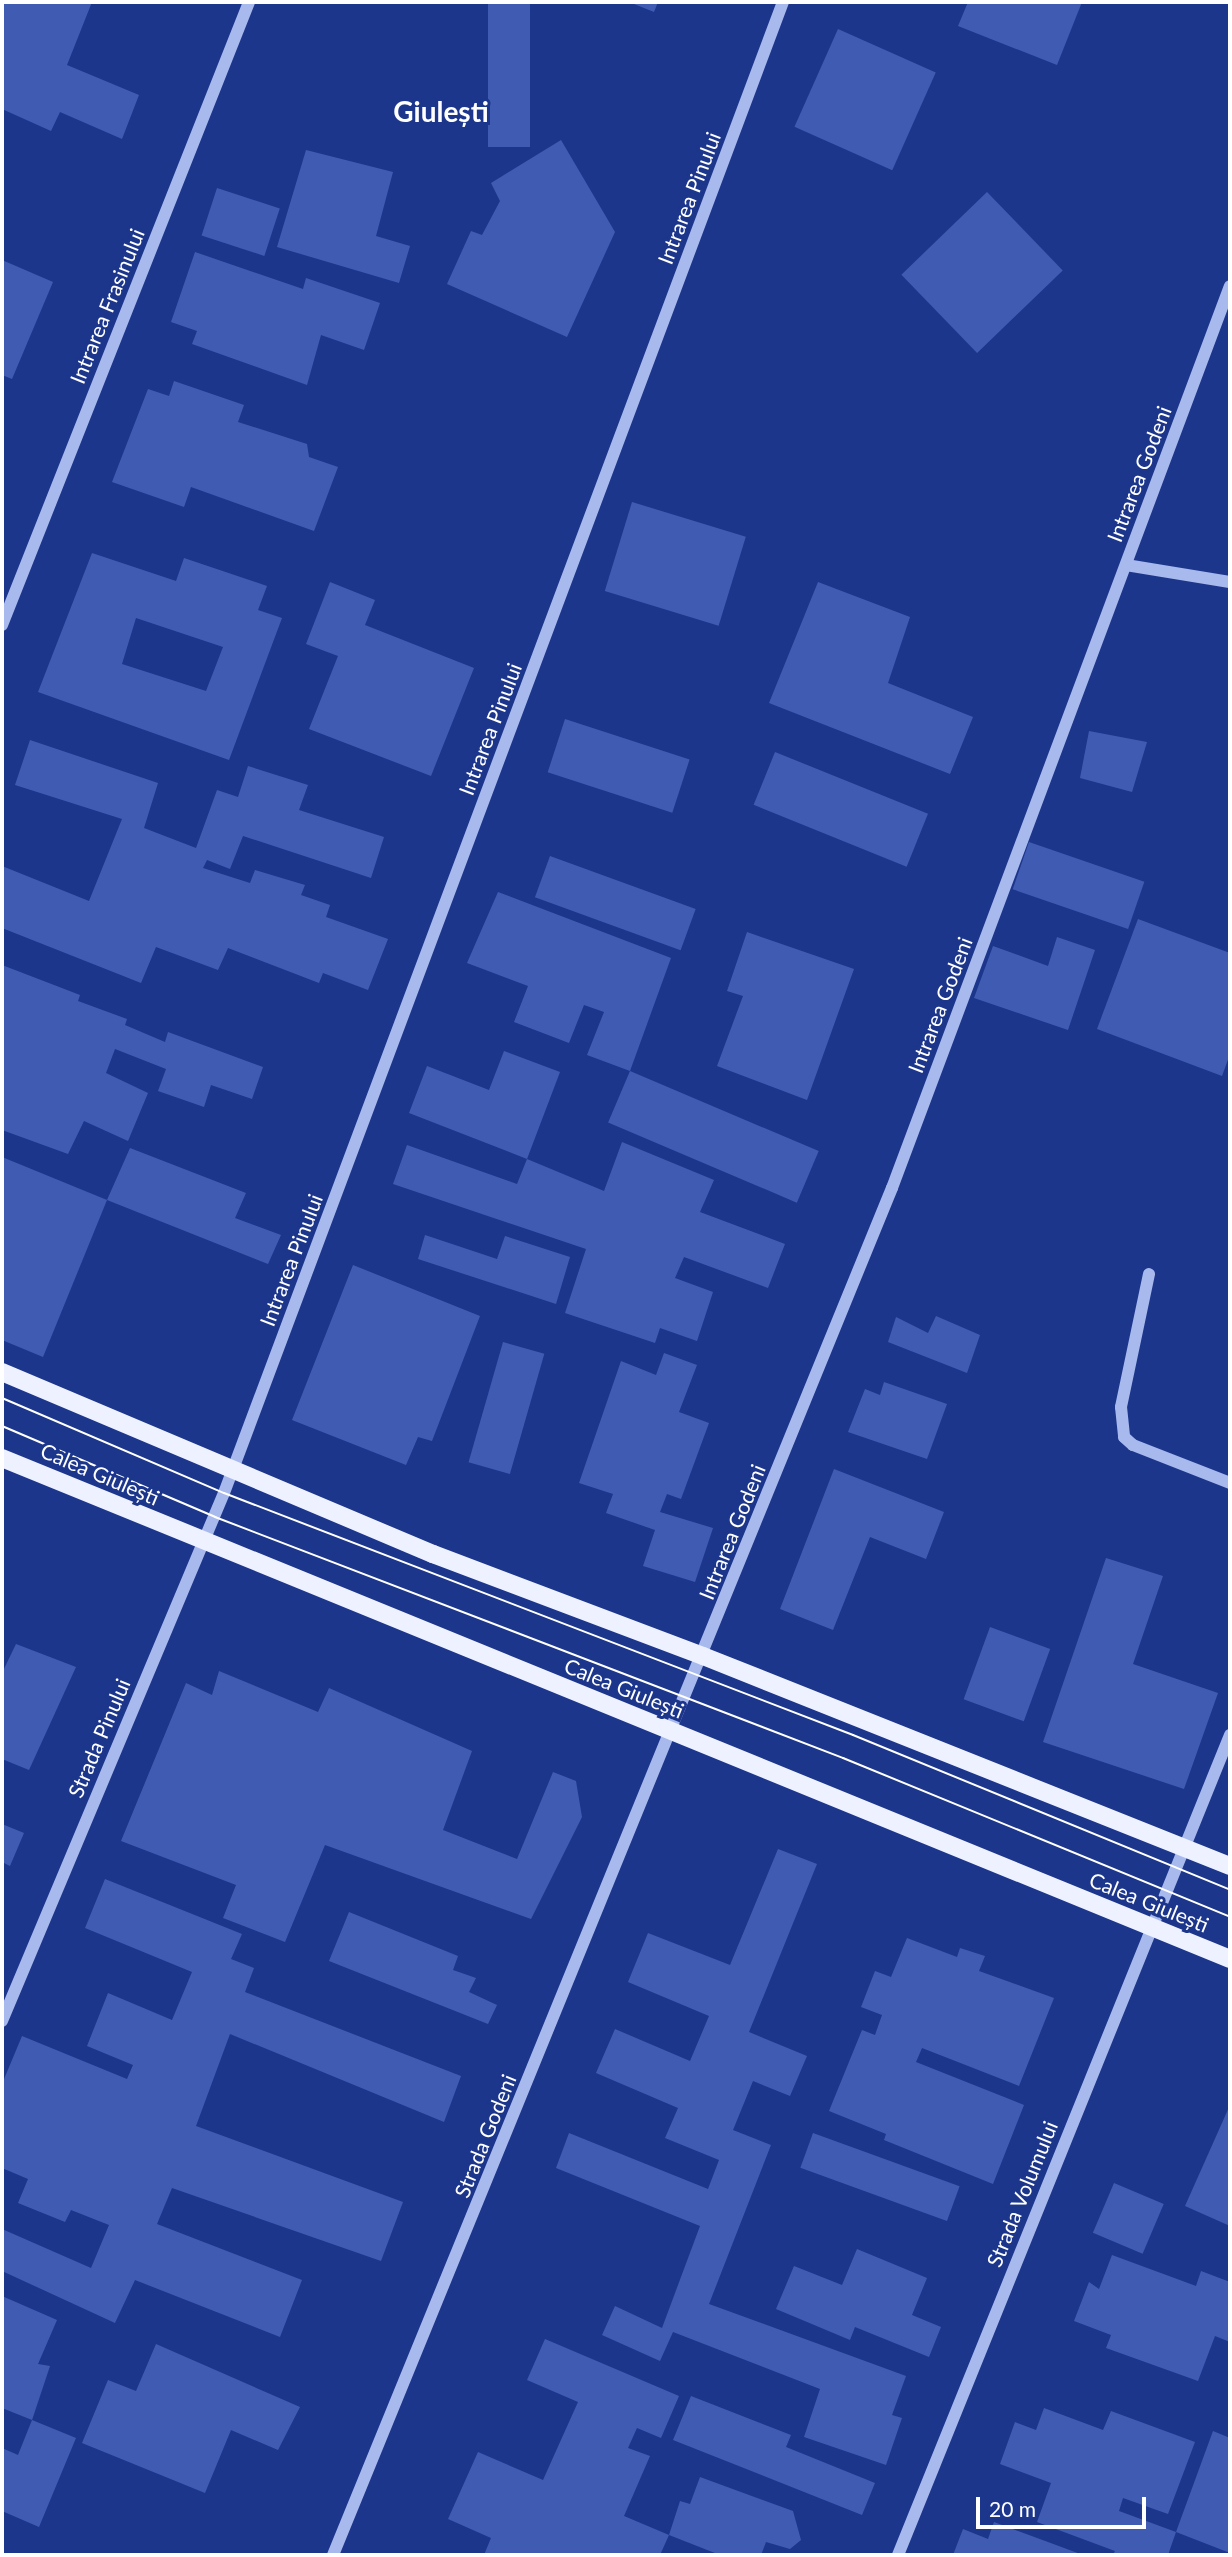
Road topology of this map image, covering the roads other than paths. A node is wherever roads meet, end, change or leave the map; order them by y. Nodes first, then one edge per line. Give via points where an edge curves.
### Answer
1 (249, 2) edge
2 (783, 2) edge
3 (1230, 286) edge
4 (1126, 565) junction
5 (1230, 582) edge
6 (2, 625) edge
7 (1149, 1274) dead end
8 (2, 1372) edge
9 (2, 1458) edge
10 (233, 1470) junction
11 (1230, 1483) edge
12 (204, 1543) junction
13 (703, 1656) junction
14 (672, 1731) junction
15 (1230, 1735) edge
16 (1183, 1847) junction
17 (1230, 1866) edge
18 (1149, 1927) junction
19 (1230, 1959) edge
20 (2, 2021) edge
21 (333, 2555) edge
22 (898, 2555) edge

1 - 6 street, Intrarea Frasinului
2 - 10 street, Intrarea Pinului
3 - 4 street, Intrarea Godeni
4 - 5 street
4 - 13 street, Intrarea Godeni via 892,1188
7 - 11 street via 1121,1407 1124,1437 1132,1446
8 - 10 main road
9 - 12 main road, Calea Giulești
10 - 12 street, Strada Pinului
10 - 13 main road via 433,1554
12 - 14 main road, Calea Giulești
12 - 20 street, Strada Pinului
13 - 14 street, Intrarea Godeni
13 - 16 main road
14 - 18 main road, Calea Giulești
14 - 21 street, Strada Godeni
15 - 16 street, Strada Volumului
16 - 17 main road
16 - 18 street, Strada Volumului
18 - 19 main road, Calea Giulești
18 - 22 street, Strada Volumului

